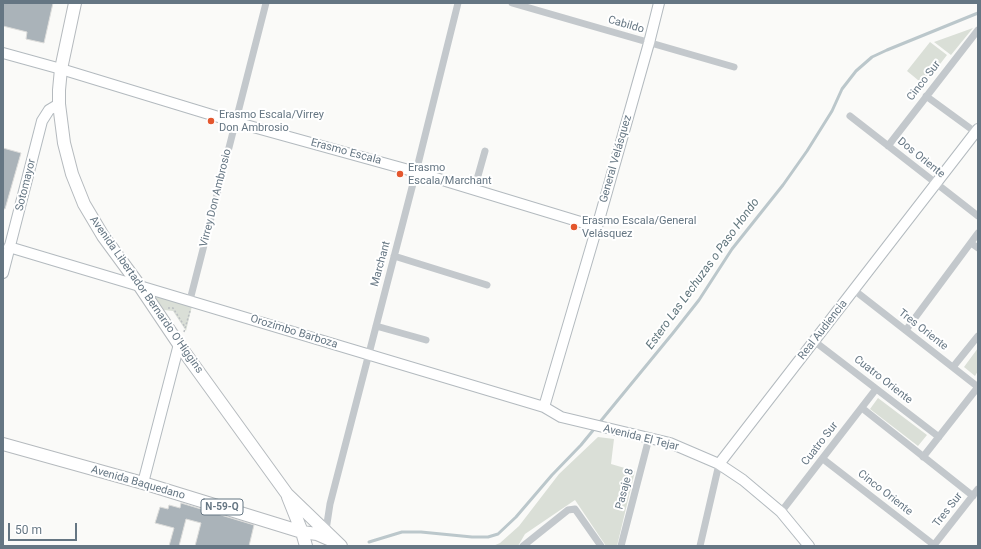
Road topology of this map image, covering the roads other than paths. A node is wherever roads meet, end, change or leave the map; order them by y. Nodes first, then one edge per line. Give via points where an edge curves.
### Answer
1 (75, 3) edge
2 (266, 3) edge
3 (458, 3) edge
4 (512, 3) edge
5 (659, 3) edge
6 (978, 30) edge
7 (649, 43) junction
8 (3, 53) edge
9 (734, 68) dead end
10 (61, 69) junction
11 (926, 96) junction
12 (59, 104) junction
13 (850, 116) dead end
14 (235, 122) junction
15 (977, 132) edge
16 (888, 146) junction
17 (485, 151) dead end
18 (416, 172) junction
19 (936, 184) junction
20 (474, 190) junction
21 (978, 216) edge
22 (597, 227) junction
23 (978, 233) edge
24 (971, 243) junction
25 (6, 246) edge
26 (978, 248) edge
27 (394, 256) junction
28 (3, 273) edge
29 (139, 285) junction
30 (488, 285) dead end
31 (854, 290) junction
32 (190, 300) junction
33 (376, 326) junction
34 (906, 330) junction
35 (978, 336) edge
36 (426, 340) dead end
37 (814, 341) junction
38 (180, 345) junction
39 (368, 354) junction
40 (953, 368) junction
41 (978, 387) edge
42 (876, 389) junction
43 (544, 407) junction
44 (862, 408) junction
45 (582, 423) joint
46 (938, 437) junction
47 (649, 438) junction
48 (3, 444) edge
49 (923, 457) junction
50 (823, 459) junction
51 (719, 464) junction
52 (142, 483) junction
53 (978, 489) edge
54 (287, 494) junction
55 (973, 496) junction
56 (781, 512) junction
57 (326, 530) junction
58 (302, 532) junction
59 (934, 545) joint
60 (306, 546) edge
61 (341, 546) edge
62 (523, 546) edge
63 (601, 546) edge
64 (621, 546) edge
65 (700, 546) edge
66 (809, 546) edge

1 - 10 main road, Avenida Libertador Bernardo O'Higgins
2 - 14 street, Virrey Don Ambrosio
3 - 18 street, Marchant
4 - 7 street, Cabildo
5 - 7 street, General Velásquez
6 - 11 street, Cinco Sur
7 - 9 street, Cabildo
7 - 22 street, General Velásquez
8 - 10 street, Erasmo Escala
10 - 12 main road, Avenida Libertador Bernardo O'Higgins
10 - 14 street, Erasmo Escala
11 - 15 street
11 - 16 street, Cinco Sur
12 - 25 street, Sotomayor via 49,110 42,121
12 - 29 main road, Avenida Libertador Bernardo O'Higgins via 66,151 84,204 103,236
13 - 16 street, Dos Oriente
14 - 18 street, Erasmo Escala
14 - 32 street, Virrey Don Ambrosio
15 - 19 street, Real Audiencia
16 - 19 street, Dos Oriente
17 - 20 street
18 - 20 street, Erasmo Escala
18 - 27 street, Marchant
19 - 21 street, Dos Oriente
19 - 31 street, Real Audiencia
20 - 22 street, Erasmo Escala
22 - 43 street, General Velásquez
23 - 24 street
24 - 26 street
24 - 34 street
25 - 28 street, Sotomayor
25 - 29 street, Orozimbo Barboza
27 - 30 street
27 - 33 street, Marchant
29 - 32 street, Orozimbo Barboza
29 - 38 main road, Avenida Libertador Bernardo O'Higgins
31 - 34 street, Tres Oriente
31 - 37 street, Real Audiencia
32 - 39 street, Orozimbo Barboza
33 - 36 street
33 - 39 street, Marchant
34 - 40 street, Tres Oriente
35 - 40 street
37 - 42 street, Cuatro Oriente
37 - 51 street, Real Audiencia
38 - 52 street
38 - 54 main road, Avenida Libertador Bernardo O'Higgins
39 - 43 street, Orozimbo Barboza
39 - 57 street, Marchant via 330,504
40 - 41 street, Tres Oriente
41 - 46 street
42 - 44 street, Cuatro Sur
42 - 46 street, Cuatro Oriente
43 - 45 street, Orozimbo Barboza via 555,415
44 - 49 street
44 - 50 street, Cuatro Sur
45 - 47 street, Avenida El Tejar
46 - 49 street
47 - 51 street, Avenida El Tejar via 670,443
47 - 64 street, Pasaje 8
48 - 52 main road, Avenida Baquedano / N-59-Q
49 - 55 street
50 - 56 street, Cuatro Sur
50 - 59 street, Cinco Oriente
51 - 56 street, Avenida El Tejar via 749,484
51 - 65 street, Real Audiencia
52 - 58 main road, Avenida Baquedano / N-59-Q
53 - 55 street, Tres Sur
54 - 57 main road, Avenida Libertador Bernardo O'Higgins
54 - 58 main road, Avenida Libertador Bernardo O'Higgins
55 - 59 street, Tres Sur
56 - 66 street, Avenida El Tejar
57 - 61 main road, Avenida Libertador Bernardo O'Higgins
58 - 60 main road, Avenida Libertador Bernardo O'Higgins
58 - 61 main road, Avenida Baquedano via 321,536
62 - 63 street via 568,510 575,509

